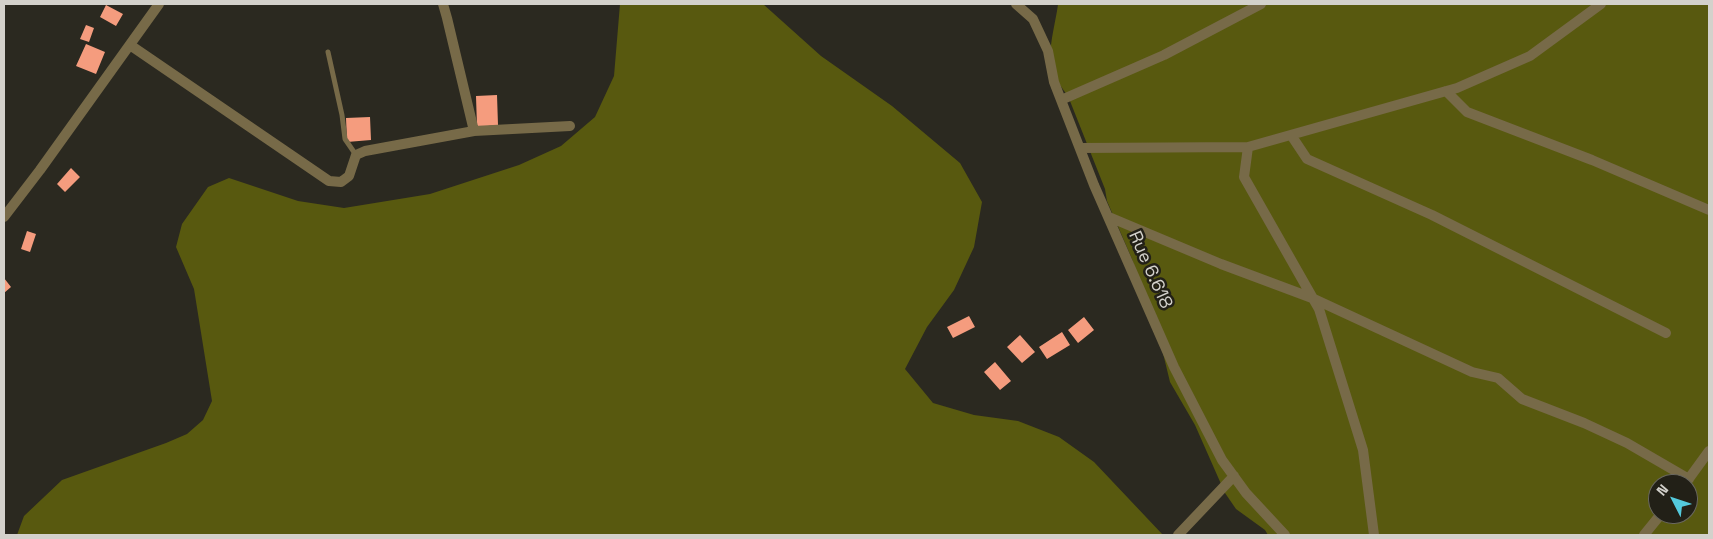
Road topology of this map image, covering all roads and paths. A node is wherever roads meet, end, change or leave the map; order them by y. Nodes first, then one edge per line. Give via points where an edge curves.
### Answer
1 (159, 4) edge
2 (443, 4) edge
3 (1016, 4) edge
4 (1260, 4) edge
5 (1601, 4) edge
6 (130, 45) junction
7 (328, 52) dead end
8 (1446, 91) junction
9 (1060, 100) junction
10 (570, 126) dead end
11 (474, 131) junction
12 (1291, 135) junction
13 (1248, 147) junction
14 (1080, 148) junction
15 (356, 155) junction
16 (1709, 210) edge
17 (4, 217) edge
18 (1109, 217) junction
19 (1312, 298) junction
20 (1666, 333) dead end
21 (1709, 451) edge
22 (1675, 474) edge
23 (1693, 474) edge
24 (1234, 476) junction
25 (1653, 524) edge
26 (1178, 535) edge
27 (1285, 535) edge
28 (1374, 535) edge
29 (1644, 535) edge

1 - 6 street
2 - 11 street
3 - 9 street, Rue 6.618 via 1033,19 1048,51
4 - 9 street via 1164,55
5 - 8 street via 1530,56
6 - 15 street via 329,180 341,182 349,176
6 - 17 street
7 - 15 lane via 345,139
8 - 12 street
8 - 16 street via 1467,112
9 - 14 street, Rue 6.618
10 - 11 street
11 - 15 street
12 - 13 street
12 - 20 street via 1307,159 1432,214
13 - 14 street
13 - 19 street via 1244,177
14 - 18 street, Rue 6.618
18 - 19 street
18 - 24 street, Rue 6.618 via 1174,367 1222,460
19 - 22 street via 1472,372 1498,378 1522,399 1627,442
19 - 28 street via 1319,309 1363,450
21 - 23 street
24 - 26 street
24 - 27 street, Rue 6.618
25 - 29 street

